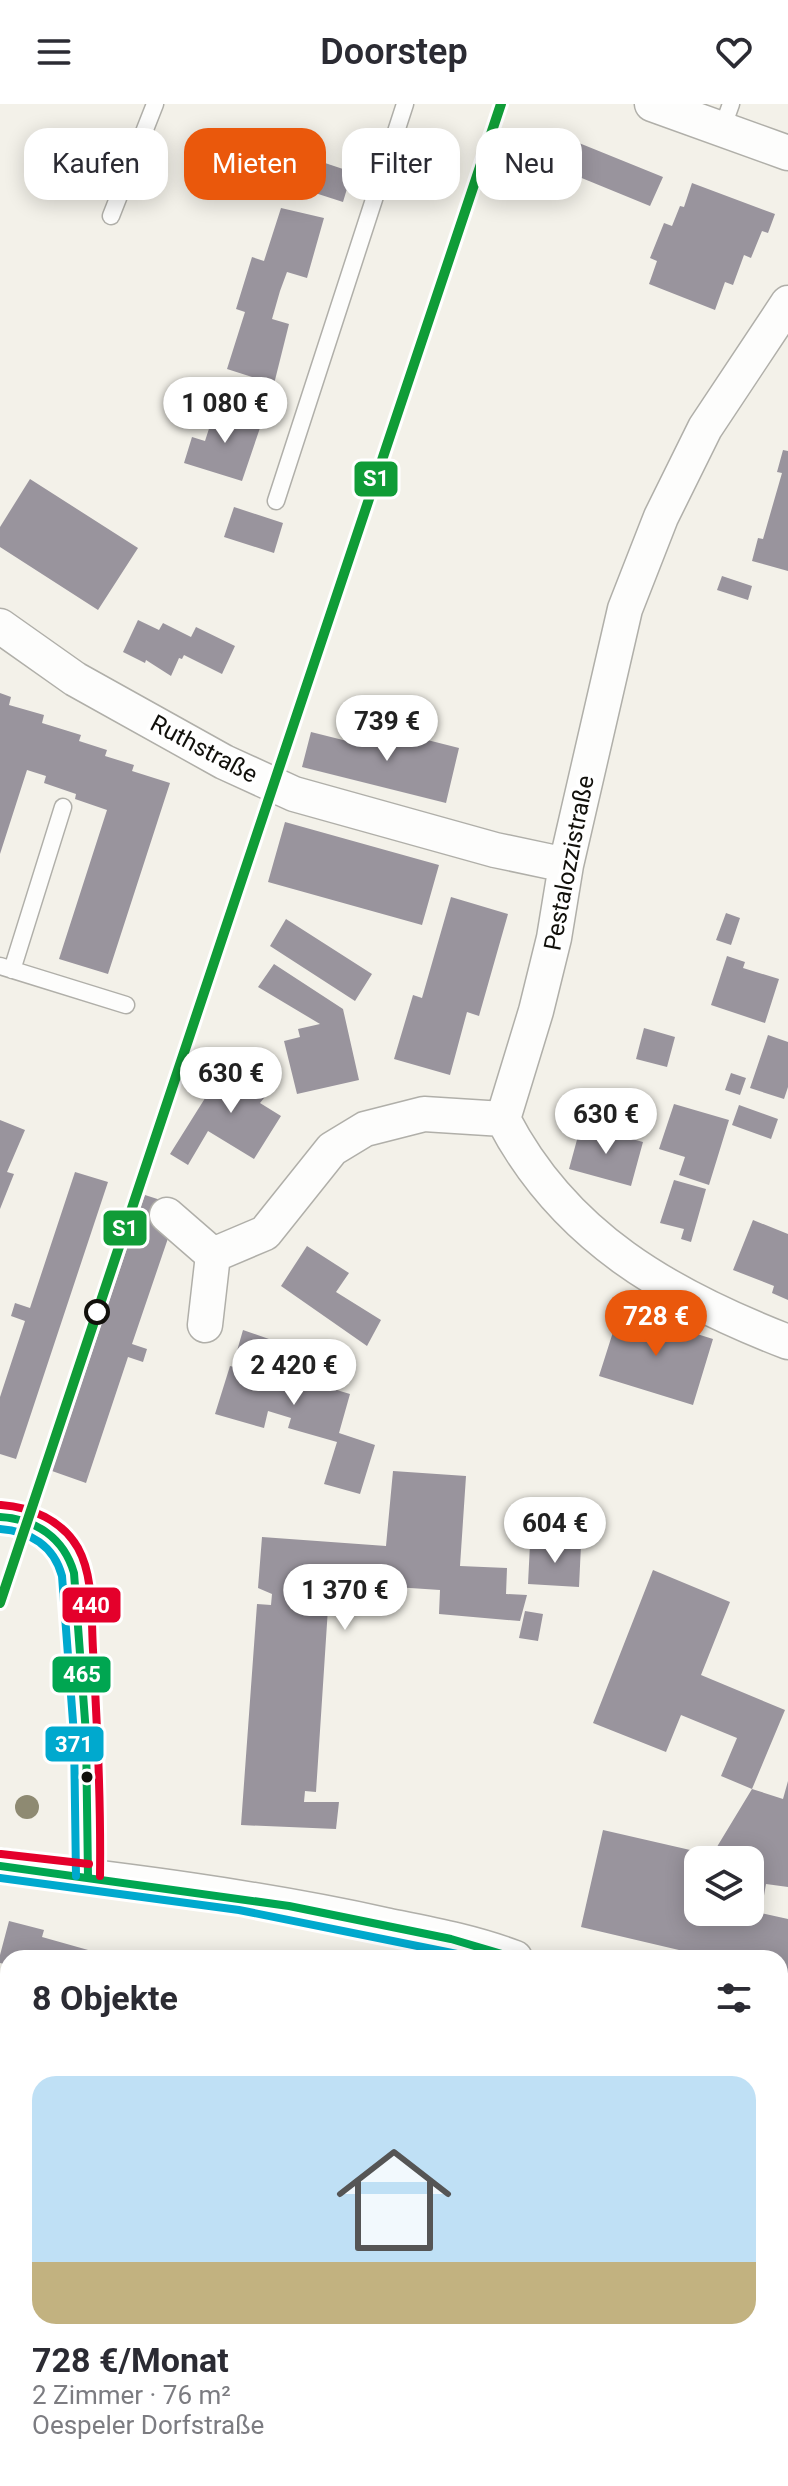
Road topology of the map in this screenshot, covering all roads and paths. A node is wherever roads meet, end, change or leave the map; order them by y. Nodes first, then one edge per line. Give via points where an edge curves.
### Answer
1 (155, 104) edge
2 (405, 104) edge
3 (652, 104) edge
4 (727, 117) edge
5 (788, 153) edge
6 (111, 216) dead end
7 (788, 303) edge
8 (276, 501) dead end
9 (0, 626) edge
10 (63, 807) dead end
11 (566, 865) junction
12 (6, 968) edge
13 (126, 1005) dead end
14 (503, 1119) junction
15 (167, 1215) dead end
16 (213, 1255) junction
17 (205, 1325) dead end
18 (788, 1342) edge
19 (0, 1517) edge
20 (0, 1866) edge
21 (88, 1876) junction
22 (490, 1950) edge

1 - 6 lane
2 - 8 lane
3 - 4 street
4 - 5 street
7 - 11 street, Pestalozzistraße via 705,428 661,517 625,609
9 - 11 street, Ruthstraße via 75,679 224,762 294,794
10 - 12 lane
11 - 14 street, Pestalozzistraße via 536,1011
12 - 13 lane
14 - 16 street via 424,1114 365,1129 332,1149 265,1233
14 - 18 street via 557,1199 607,1247 656,1281
15 - 16 street
16 - 17 street
19 - 21 lane via 17,1517 41,1527 67,1553 79,1604 89,1777
20 - 21 street
21 - 22 street via 333,1913

